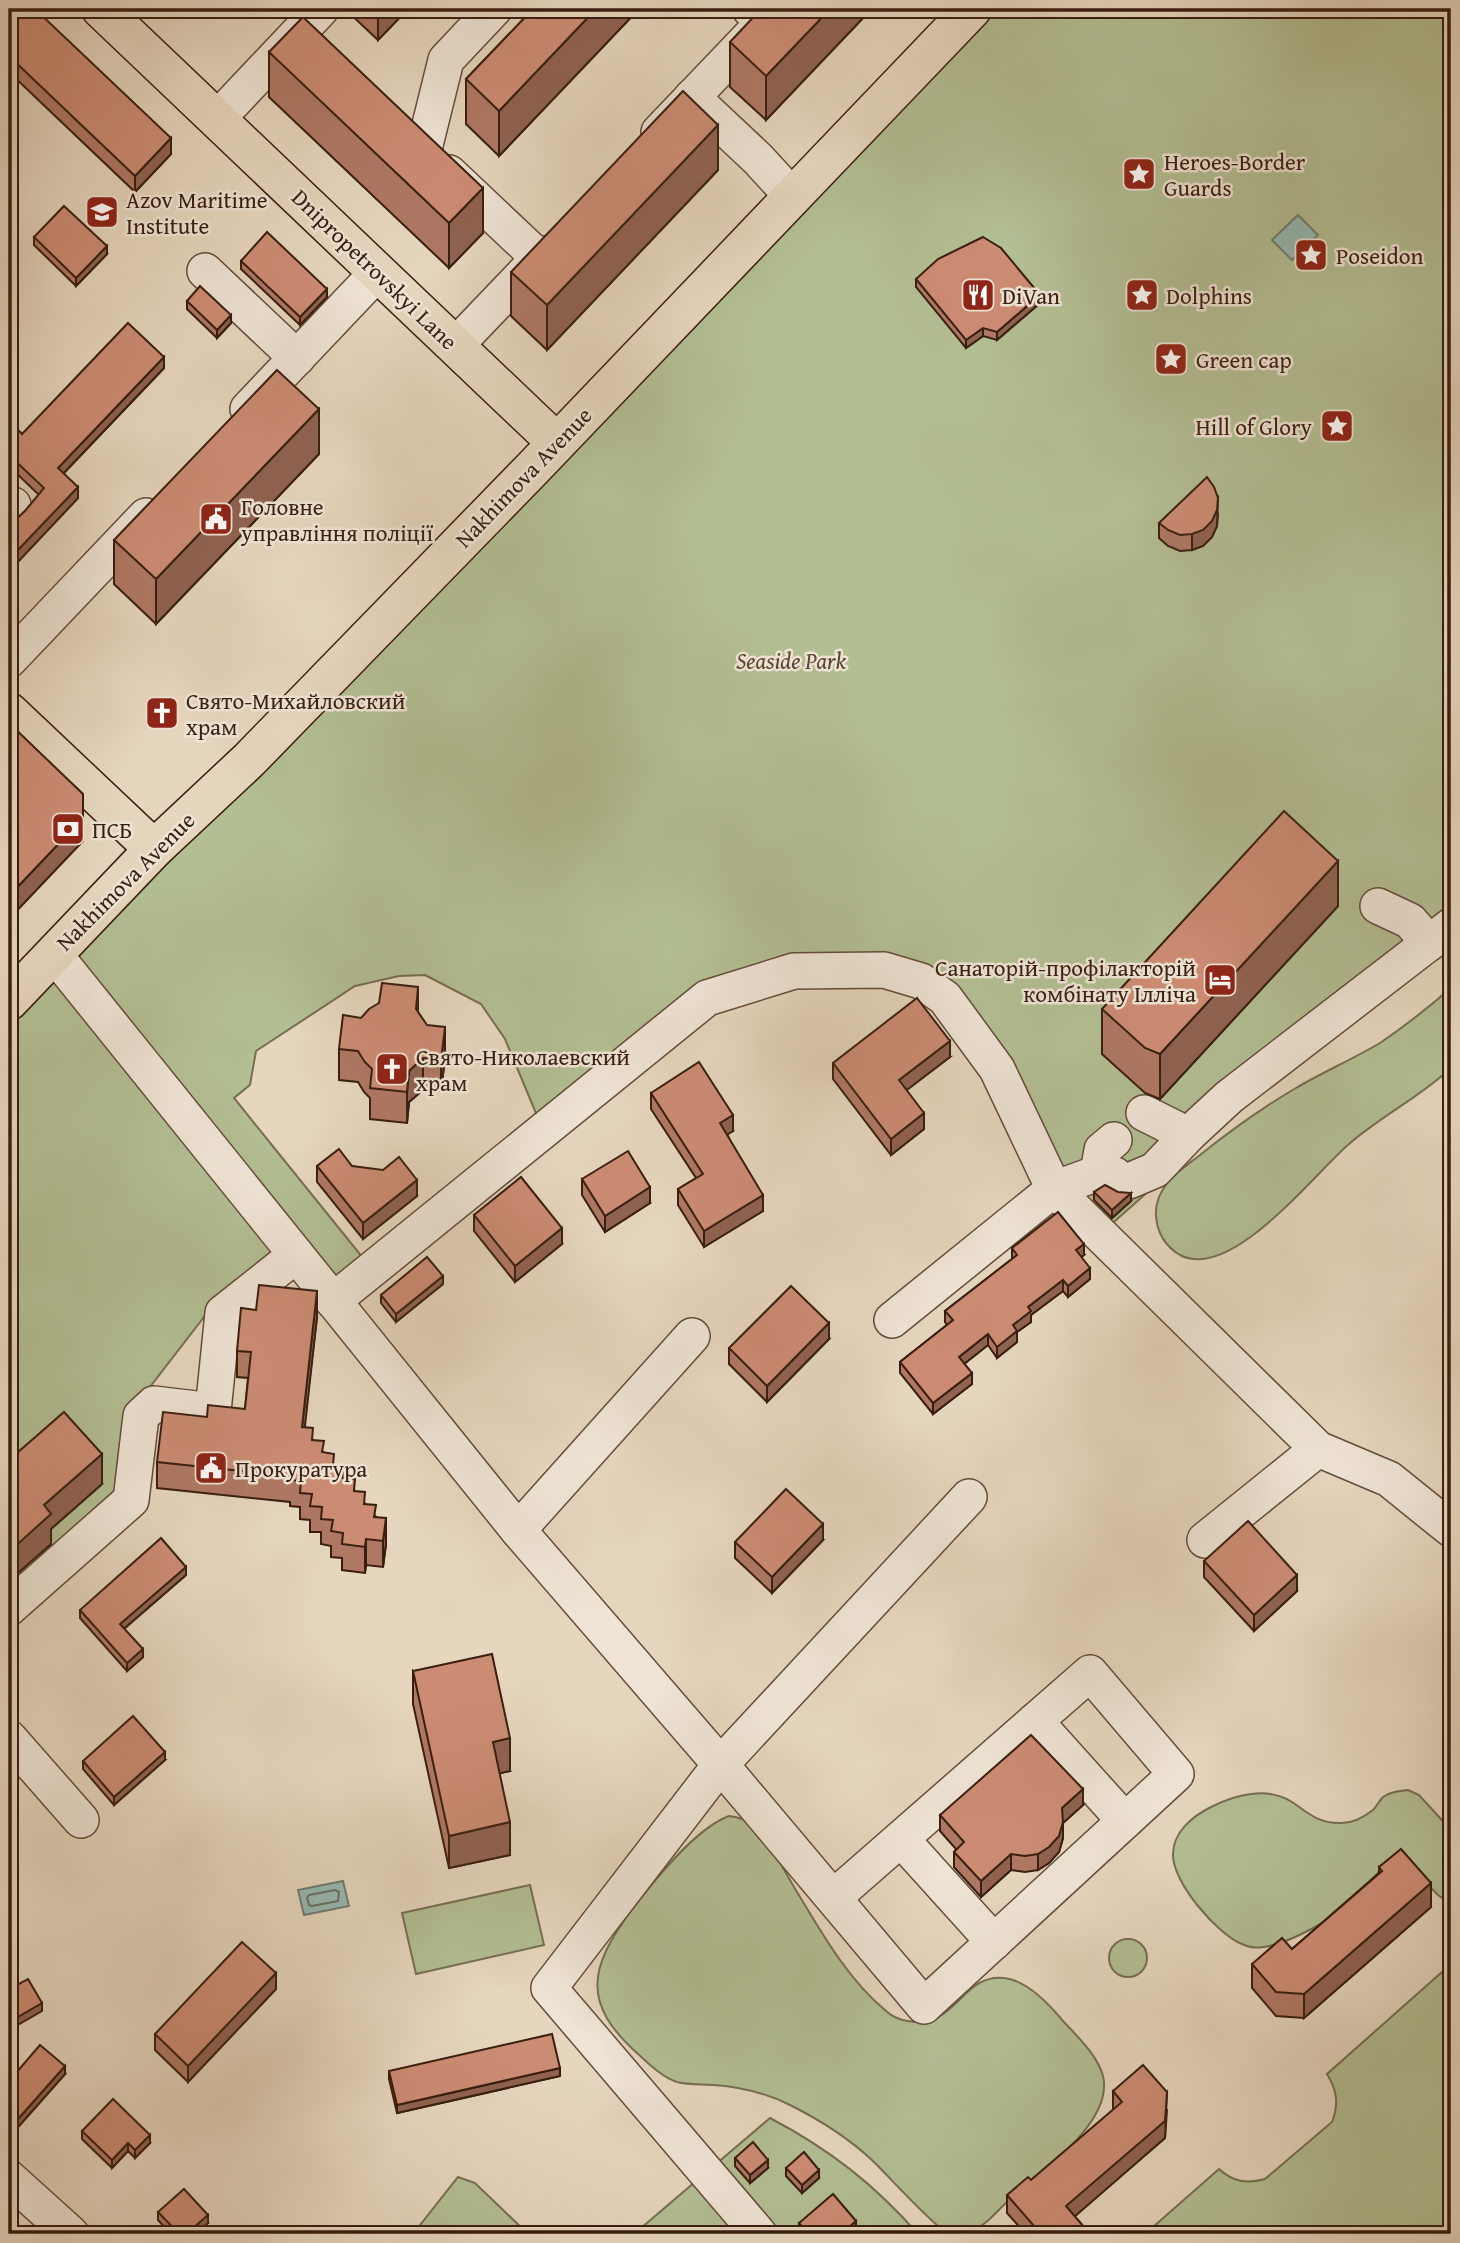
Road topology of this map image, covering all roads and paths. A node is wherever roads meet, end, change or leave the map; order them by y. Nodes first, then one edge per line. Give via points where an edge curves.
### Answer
1 (102, 9) edge
2 (494, 9) edge
3 (750, 9) edge
4 (972, 9) edge
5 (313, 30) edge
6 (692, 97) junction
7 (217, 119) junction
8 (395, 122) edge
9 (424, 149) junction
10 (635, 158) edge
11 (792, 196) junction
12 (568, 228) edge
13 (539, 258) junction
14 (205, 271) dead end
15 (378, 272) junction
16 (455, 346) junction
17 (297, 358) junction
18 (224, 435) edge
19 (556, 442) junction
20 (165, 496) edge
21 (9, 660) edge
22 (9, 712) edge
23 (153, 849) junction
24 (1378, 906) dead end
25 (1440, 934) edge
26 (54, 954) junction
27 (9, 1001) edge
28 (1144, 1113) dead end
29 (1188, 1135) junction
30 (1114, 1140) dead end
31 (1098, 1173) junction
32 (1054, 1189) junction
33 (296, 1255) junction
34 (333, 1301) junction
35 (892, 1320) dead end
36 (692, 1336) dead end
37 (1318, 1449) junction
38 (969, 1497) dead end
39 (1451, 1528) edge
40 (518, 1530) junction
41 (1205, 1540) dead end
42 (9, 1608) edge
43 (1035, 1721) junction
44 (9, 1738) edge
45 (720, 1764) junction
46 (81, 1820) dead end
47 (1125, 1821) junction
48 (901, 1839) junction
49 (833, 1898) junction
50 (994, 1941) junction
51 (9, 2178) edge
52 (71, 2234) edge
53 (759, 2234) edge

1 - 7 main road, Dnipropetrovskyi Lane
2 - 9 street via 446,60
3 - 6 street via 764,22
4 - 11 main road, Nakhimova Avenue
5 - 7 street
6 - 10 street
6 - 11 street
7 - 15 main road, Dnipropetrovskyi Lane
8 - 9 street
9 - 13 street
11 - 19 main road, Nakhimova Avenue
12 - 13 street
13 - 16 street
14 - 17 street
15 - 16 main road, Dnipropetrovskyi Lane
15 - 17 street
16 - 19 main road, Dnipropetrovskyi Lane
17 - 18 street
19 - 23 main road, Nakhimova Avenue via 249,760
20 - 21 street
22 - 23 main road
23 - 26 main road, Nakhimova Avenue
24 - 25 street
25 - 29 street via 1230,1097
26 - 27 main road, Nakhimova Avenue
26 - 33 street
28 - 29 street
29 - 31 street via 1155,1170 1137,1178 1120,1180
30 - 31 street via 1102,1150
31 - 32 street
32 - 34 street via 998,1069 945,998 921,981 884,970 794,971 707,998
32 - 35 street
32 - 37 street
33 - 34 street
33 - 42 street via 223,1313 213,1411 154,1404 141,1416 131,1500
34 - 40 street
36 - 40 street
37 - 39 street via 1389,1479
37 - 41 street
38 - 45 street
40 - 45 street
43 - 47 street
43 - 47 street via 1090,1673 1176,1774
43 - 48 street
44 - 46 street
45 - 49 street
45 - 53 street via 548,1988
47 - 50 street
48 - 49 street
48 - 50 street
49 - 50 street via 923,2006
51 - 52 street

